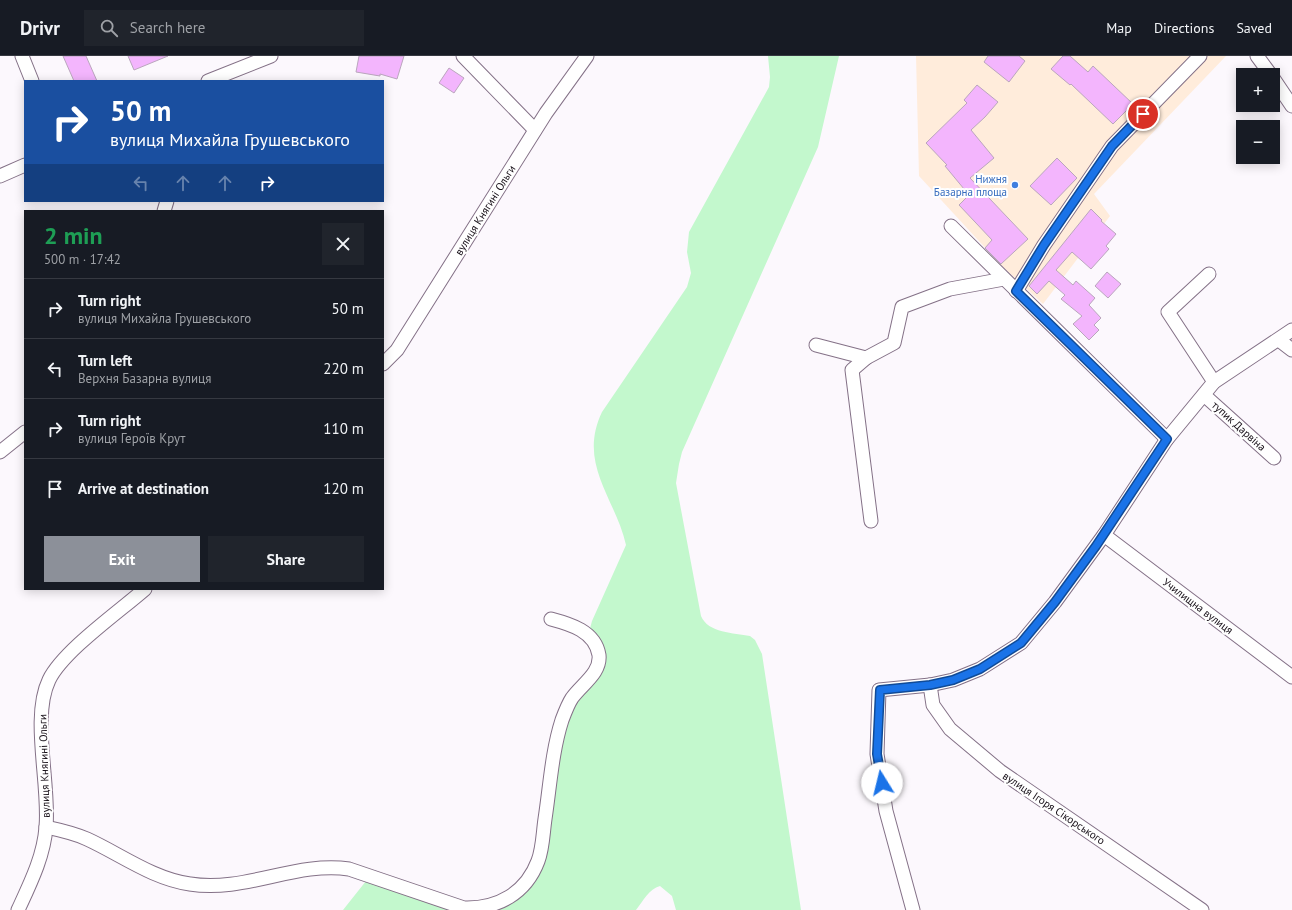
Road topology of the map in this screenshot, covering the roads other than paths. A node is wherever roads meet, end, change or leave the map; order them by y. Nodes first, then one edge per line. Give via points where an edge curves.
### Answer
1 (22, 56) edge
2 (463, 56) edge
3 (587, 56) edge
4 (1200, 56) edge
5 (1257, 56) edge
6 (267, 57) edge
7 (1266, 68) edge
8 (32, 80) edge
9 (211, 80) edge
10 (1280, 88) edge
11 (1292, 106) edge
12 (535, 130) junction
13 (24, 165) edge
14 (0, 176) edge
15 (951, 226) dead end
16 (1209, 274) dead end
17 (1004, 278) junction
18 (1016, 291) junction
19 (1292, 330) edge
20 (1279, 340) junction
21 (816, 345) dead end
22 (1292, 350) edge
23 (866, 358) junction
24 (384, 363) edge
25 (1214, 382) junction
26 (1204, 395) junction
27 (24, 433) edge
28 (1167, 439) junction
29 (0, 452) edge
30 (1274, 458) dead end
31 (870, 521) dead end
32 (1104, 534) junction
33 (144, 590) edge
34 (550, 619) dead end
35 (1292, 677) edge
36 (930, 685) junction
37 (46, 827) junction
38 (482, 909) edge
39 (18, 910) edge
40 (913, 910) edge
41 (1202, 910) edge

1 - 8 street
2 - 12 street
3 - 12 street, вулиця Княгині Ольги
4 - 18 street via 1112,146 1044,245
5 - 7 street
6 - 9 street
10 - 11 street
12 - 24 street, вулиця Княгині Ольги via 397,350
13 - 14 street
15 - 17 street
16 - 25 street via 1168,312
17 - 18 street
17 - 23 street via 950,289 902,307 894,343
18 - 28 street
19 - 20 street
20 - 22 street
20 - 25 street
21 - 23 street
23 - 31 street via 852,370
25 - 26 street
26 - 28 street
26 - 30 street, тупик Дарвіна
27 - 29 street
28 - 32 street
32 - 35 street, Училищна вулиця
32 - 36 street via 1055,602 1021,643 980,669 953,680
33 - 37 street, вулиця Княгині Ольги via 63,660 49,679 43,698 41,718
34 - 38 street via 580,629 588,636 598,653 599,662 592,675 573,696 559,730 538,860 531,874 517,891 505,900
36 - 40 street via 880,690 877,754 886,812
36 - 41 street, вулиця Ігоря Сікорського via 933,705 950,729 989,761
37 - 38 street via 72,833 151,871 190,884 236,883 318,867 334,867 350,869 464,908
37 - 39 street, вулиця Княгині Ольги via 39,858

